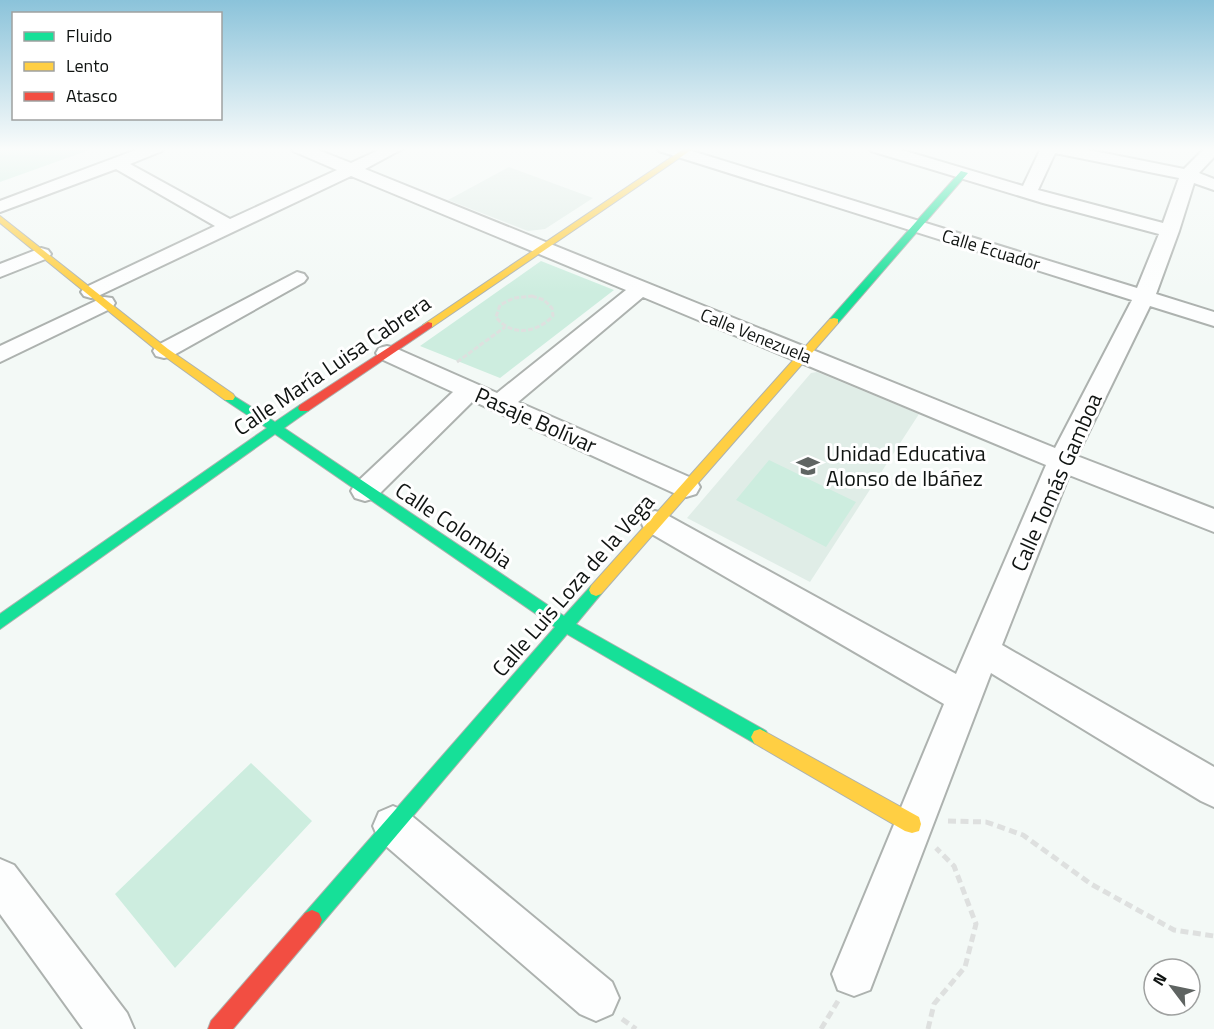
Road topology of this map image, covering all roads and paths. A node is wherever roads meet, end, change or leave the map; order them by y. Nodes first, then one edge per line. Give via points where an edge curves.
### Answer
1 (29, 196) edge
2 (176, 196) edge
3 (296, 196) edge
4 (415, 196) edge
5 (616, 196) edge
6 (821, 196) edge
7 (944, 196) edge
8 (1039, 196) edge
9 (1191, 196) edge
10 (0, 207) edge
11 (0, 219) edge
12 (231, 227) junction
13 (916, 227) junction
14 (1170, 231) junction
15 (544, 248) junction
16 (41, 254) junction
17 (0, 271) edge
18 (297, 278) dead end
19 (641, 288) junction
20 (1144, 297) junction
21 (98, 298) junction
22 (1214, 318) edge
23 (505, 327) junction
24 (164, 351) junction
25 (387, 353) junction
26 (802, 354) junction
27 (0, 355) edge
28 (437, 376) junction
29 (470, 390) junction
30 (499, 404) junction
31 (273, 429) junction
32 (1061, 461) junction
33 (686, 487) junction
34 (365, 491) junction
35 (1214, 521) edge
36 (655, 522) junction
37 (0, 622) edge
38 (565, 625) junction
39 (983, 651) junction
40 (964, 697) junction
41 (1214, 788) edge
42 (912, 825) junction
43 (393, 826) junction
44 (0, 879) edge
45 (1214, 936) edge
46 (854, 974) dead end
47 (596, 998) dead end
48 (111, 1029) edge
49 (219, 1029) edge
50 (928, 1029) edge

1 - 10 street
2 - 12 street
3 - 12 street
4 - 15 street, Calle Venezuela
5 - 15 street, Calle María Luisa Cabrera
6 - 13 street, Calle Ecuador
7 - 13 street, Calle Luis Loza de la Vega
8 - 14 street
9 - 14 street, Calle Tomás Gamboa
11 - 16 street, Calle Colombia
12 - 21 street
13 - 20 street, Calle Ecuador
13 - 26 street, Calle Luis Loza de la Vega
14 - 20 street, Calle Tomás Gamboa
15 - 19 street, Calle Venezuela
15 - 25 street, Calle María Luisa Cabrera
16 - 17 street
16 - 21 street, Calle Colombia
18 - 24 street
19 - 26 street, Calle Venezuela
19 - 30 street
20 - 22 street, Calle Ecuador
20 - 32 street, Calle Tomás Gamboa
21 - 24 street, Calle Colombia
21 - 27 street
23 - 23 path via 496,311 514,298 540,298 554,311 550,322 533,329
23 - 28 path
24 - 31 street, Calle Colombia
25 - 28 street, Pasaje Bolívar
25 - 31 street, Calle María Luisa Cabrera
26 - 32 street, Calle Venezuela
26 - 33 street, Calle Luis Loza de la Vega
28 - 29 street, Pasaje Bolívar
29 - 30 street, Pasaje Bolívar
29 - 34 street
30 - 33 street, Pasaje Bolívar
31 - 34 street, Calle Colombia
31 - 37 street, Calle María Luisa Cabrera
32 - 35 street, Calle Venezuela
32 - 39 street, Calle Tomás Gamboa
33 - 36 street, Calle Luis Loza de la Vega
34 - 38 street, Calle Colombia
36 - 38 street, Calle Luis Loza de la Vega
36 - 40 street
38 - 42 street, Calle Colombia
38 - 43 street, Calle Luis Loza de la Vega
39 - 40 street, Calle Tomás Gamboa
39 - 41 street
40 - 42 street, Calle Tomás Gamboa
42 - 45 path via 961,820 986,822 1023,835 1091,884 1174,930
42 - 46 street, Calle Tomás Gamboa
42 - 50 path via 954,866 976,924 965,967 934,1004
43 - 47 street
43 - 49 street, Calle Luis Loza de la Vega
44 - 48 street

